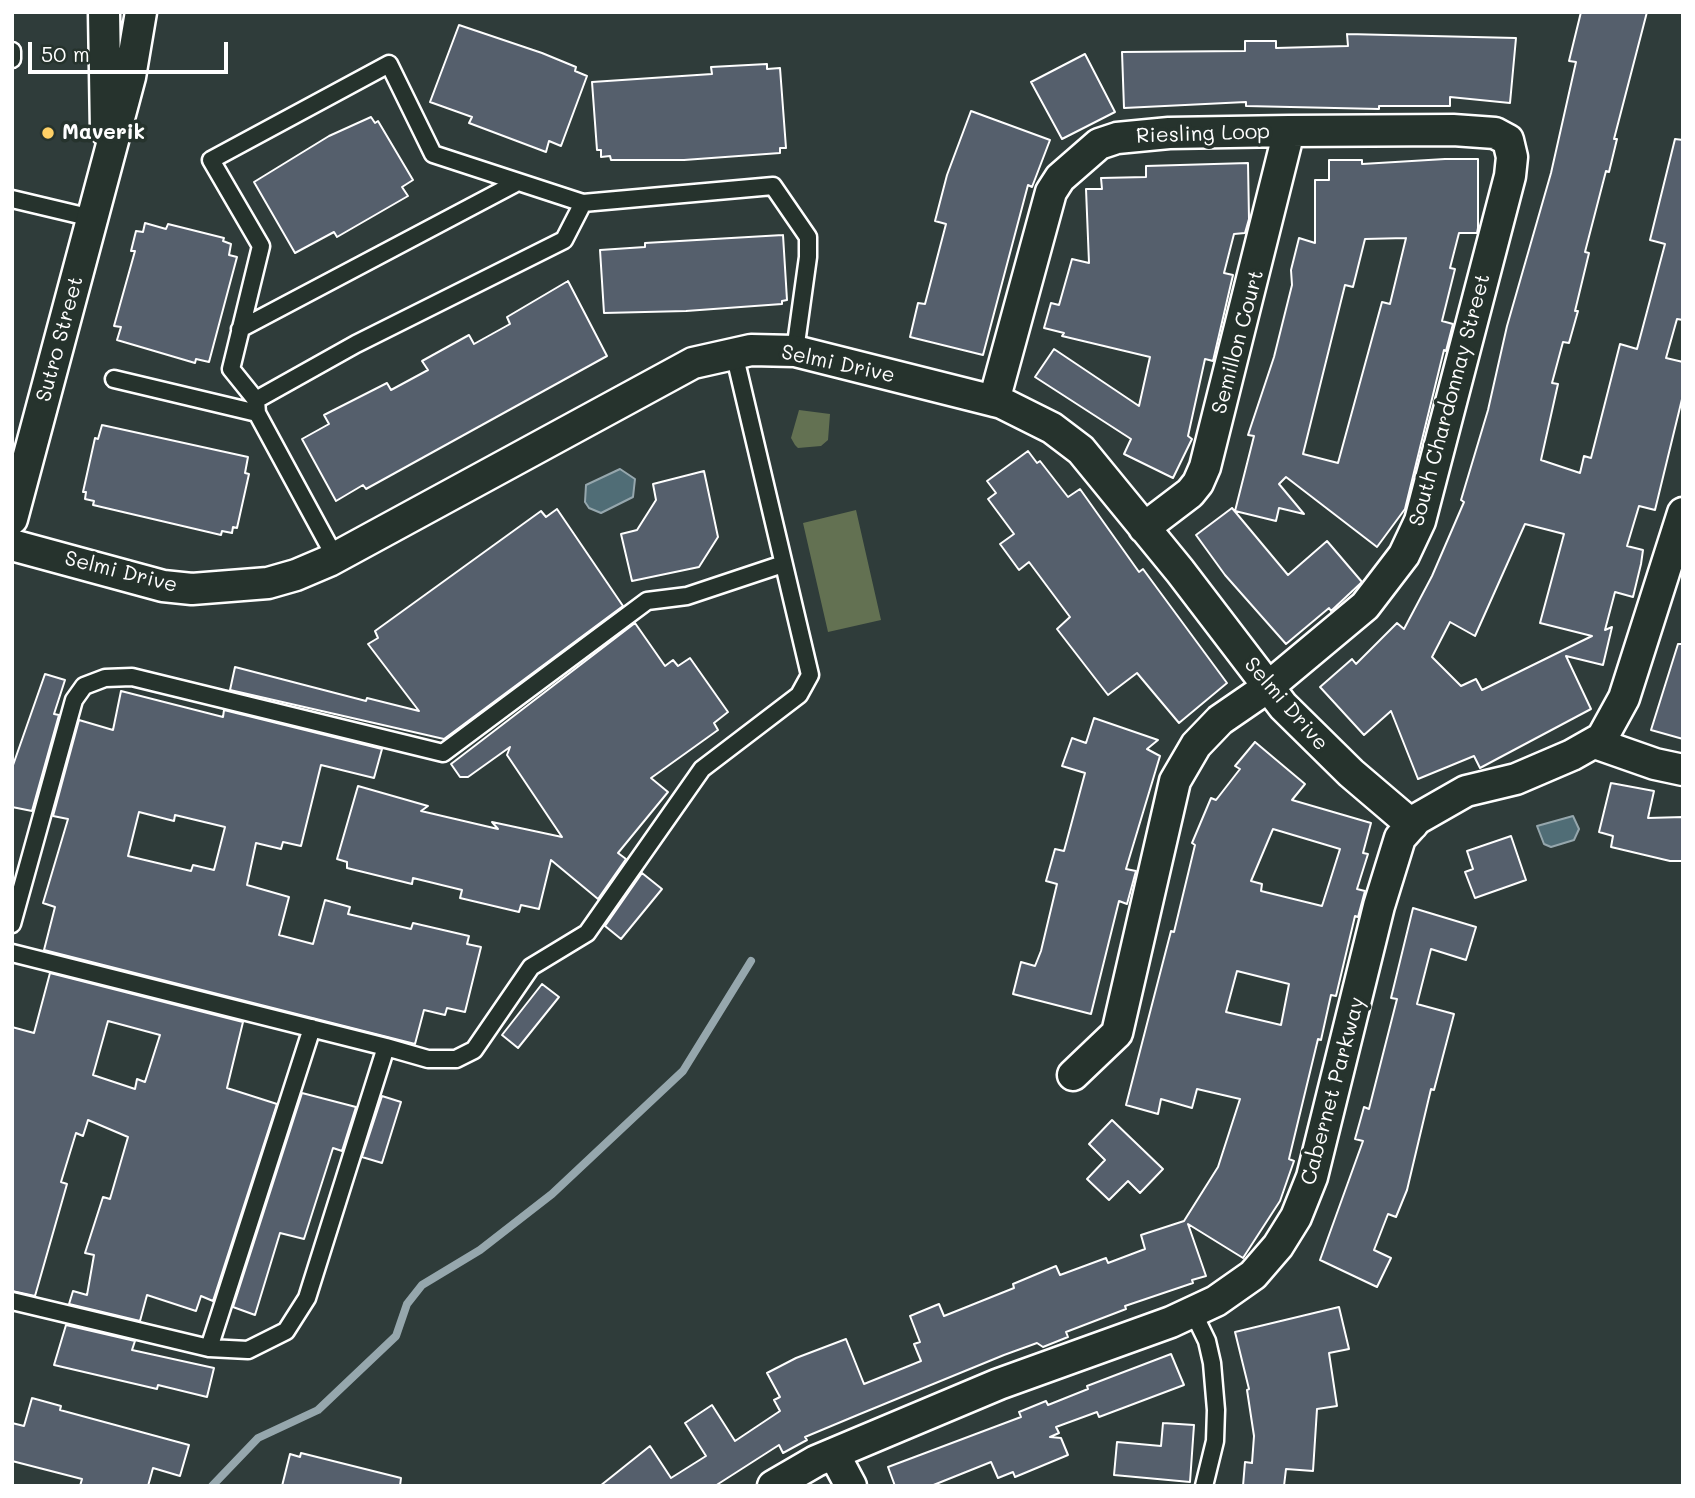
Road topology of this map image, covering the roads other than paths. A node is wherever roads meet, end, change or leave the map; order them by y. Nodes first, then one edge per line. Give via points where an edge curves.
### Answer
1 (104, 12) edge
2 (141, 12) edge
3 (12, 51) edge
4 (12, 59) edge
5 (1290, 131) junction
6 (1508, 140) joint
7 (107, 159) junction
8 (518, 182) junction
9 (12, 199) edge
10 (583, 203) junction
11 (92, 218) junction
12 (240, 329) junction
13 (795, 351) junction
14 (734, 353) junction
15 (114, 379) dead end
16 (994, 401) junction
17 (256, 407) junction
18 (1683, 513) edge
19 (12, 519) edge
20 (1144, 528) junction
21 (12, 545) edge
22 (335, 557) junction
23 (783, 564) junction
24 (1268, 687) junction
25 (1595, 743) junction
26 (1683, 770) edge
27 (1412, 825) junction
28 (12, 924) edge
29 (12, 953) edge
30 (312, 1028) junction
31 (386, 1047) junction
32 (1073, 1075) dead end
33 (12, 1301) edge
34 (1193, 1312) junction
35 (209, 1348) junction
36 (834, 1454) junction
37 (773, 1486) edge
38 (851, 1486) edge
39 (1204, 1486) edge

1 - 7 street, Sutro Street
2 - 7 street, Sutro Street via 130,77
3 - 4 lane
5 - 6 street, Riesling Loop via 1453,130 1495,133
5 - 16 street, Riesling Loop via 1116,138 1086,152 1060,178 1047,202
5 - 20 street, Semillon Court via 1205,467 1190,493
6 - 24 street, South Chardonnay Street via 1510,176 1420,521 1398,564 1365,606
7 - 11 street, Sutro Street
8 - 10 lane
8 - 12 lane
8 - 12 lane via 433,154 389,64 211,160 261,246
9 - 11 lane
10 - 13 lane via 773,186 808,237
10 - 17 lane via 564,240 356,344
11 - 19 street, Sutro Street
12 - 17 lane via 231,369
13 - 14 street, Selmi Drive
13 - 16 street, Selmi Drive
14 - 22 street, Selmi Drive via 667,374
14 - 23 lane
15 - 17 lane
16 - 20 street, Selmi Drive via 1042,422 1081,450
17 - 22 lane
18 - 25 street, Cabernet Parkway via 1625,698
20 - 24 street, Selmi Drive
21 - 22 street, Selmi Drive via 163,586 192,589 268,583
23 - 28 lane via 687,596 647,601 443,752 132,677 105,678 84,686 74,700
23 - 31 lane via 810,675 799,695 702,769 587,933 531,967 474,1050 456,1059 428,1059
24 - 27 street, Selmi Drive via 1319,744
24 - 32 street, South Chardonnay Street via 1220,720 1196,745 1175,781 1117,1033
25 - 26 street
25 - 27 street, Cabernet Parkway via 1516,779 1466,791
27 - 34 street, Cabernet Parkway via 1400,838 1381,899 1312,1177 1296,1217 1253,1275
29 - 30 lane
30 - 31 lane
30 - 35 lane
31 - 35 lane via 307,1298 286,1331 248,1350
33 - 35 lane
34 - 36 street, Cabernet Parkway via 999,1384
34 - 39 lane via 1207,1341 1216,1410 1215,1441
36 - 37 street, Cabernet Parkway
36 - 38 street

